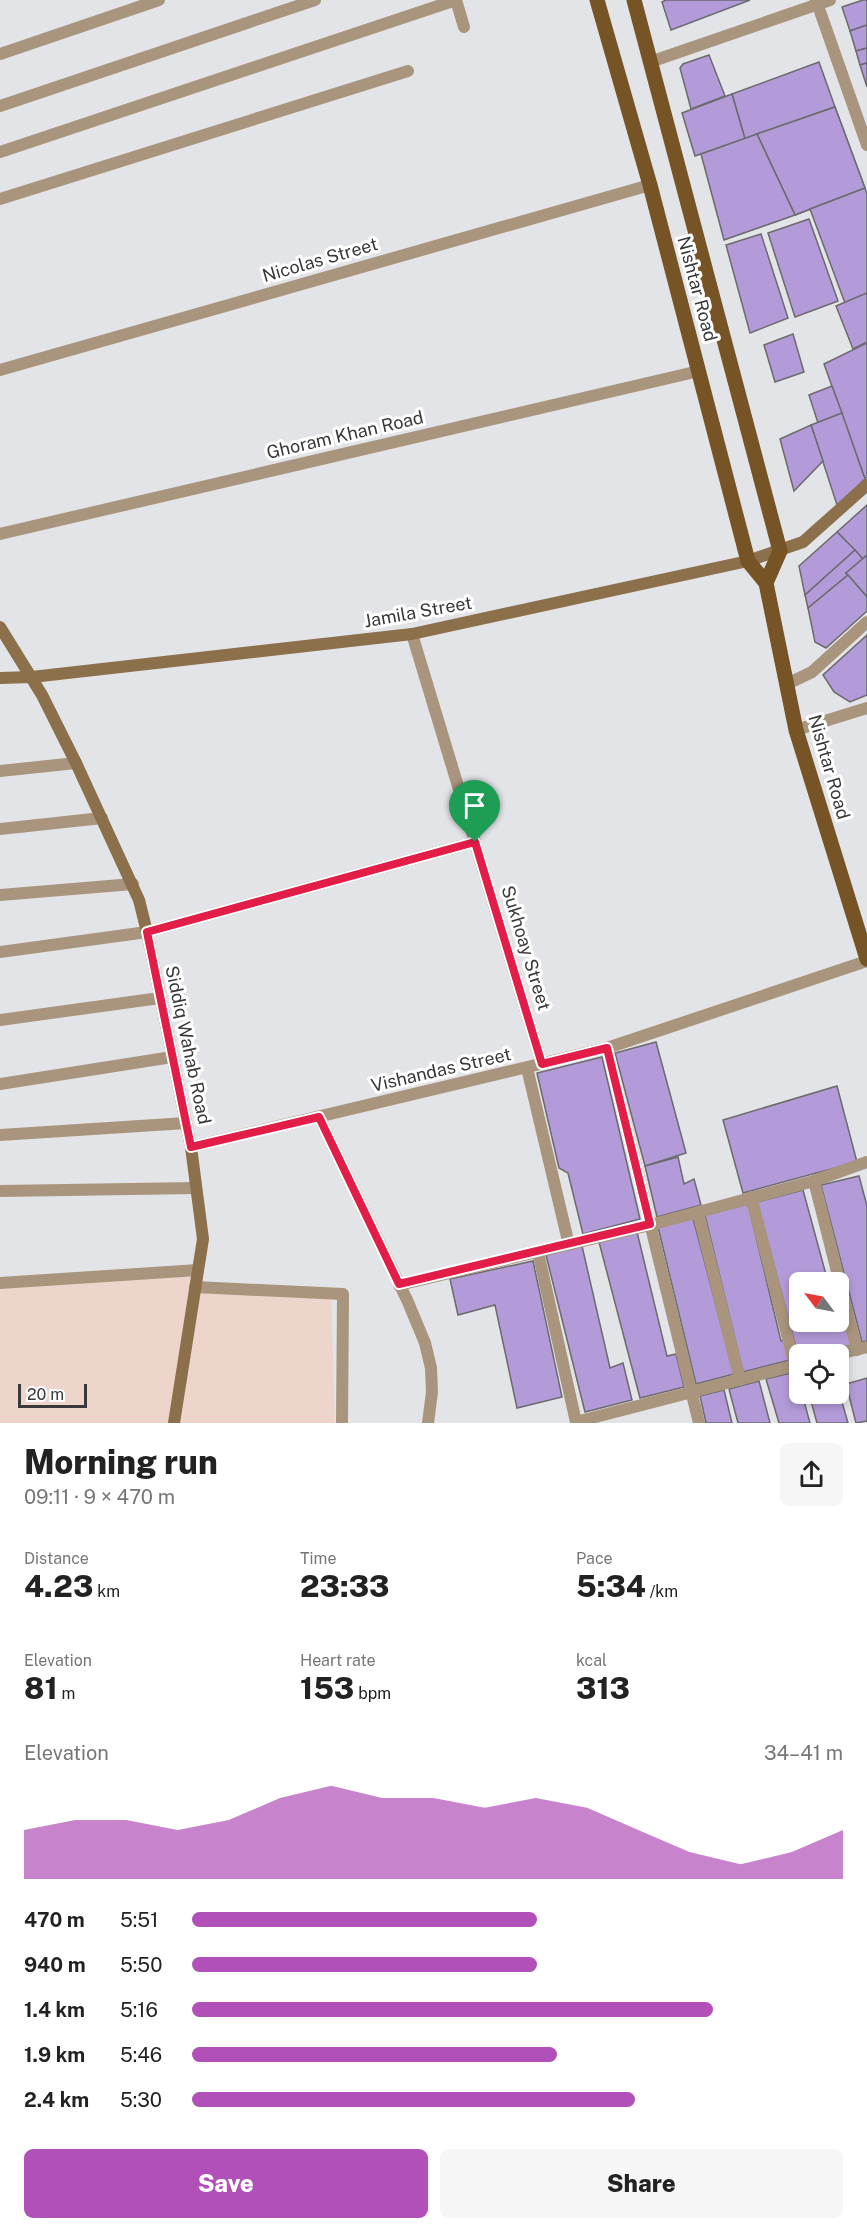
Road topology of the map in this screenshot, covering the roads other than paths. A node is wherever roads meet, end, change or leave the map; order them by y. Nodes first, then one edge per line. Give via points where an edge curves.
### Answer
1 (159, 0) edge
2 (315, 0) edge
3 (597, 0) edge
4 (634, 0) edge
5 (821, 1) edge
6 (139, 3) edge
7 (464, 27) dead end
8 (0, 54) edge
9 (650, 62) junction
10 (408, 71) dead end
11 (0, 106) edge
12 (867, 145) edge
13 (0, 152) edge
14 (650, 185) junction
15 (0, 200) edge
16 (0, 370) edge
17 (699, 370) junction
18 (867, 485) edge
19 (0, 534) edge
20 (780, 550) junction
21 (748, 561) junction
22 (766, 583) junction
23 (867, 622) edge
24 (0, 627) edge
25 (412, 634) junction
26 (32, 677) junction
27 (0, 678) edge
28 (787, 684) junction
29 (0, 687) edge
30 (867, 708) edge
31 (796, 730) junction
32 (76, 763) junction
33 (0, 771) edge
34 (102, 818) junction
35 (0, 829) edge
36 (475, 842) junction
37 (133, 884) junction
38 (0, 895) edge
39 (147, 932) junction
40 (0, 952) edge
41 (867, 960) edge
42 (160, 998) junction
43 (0, 1020) edge
44 (607, 1048) junction
45 (172, 1057) junction
46 (542, 1064) junction
47 (527, 1068) junction
48 (0, 1084) edge
49 (319, 1117) junction
50 (186, 1123) junction
51 (0, 1135) edge
52 (191, 1147) junction
53 (867, 1162) edge
54 (814, 1181) junction
55 (196, 1188) junction
56 (0, 1191) edge
57 (751, 1197) junction
58 (698, 1212) junction
59 (650, 1224) junction
60 (569, 1245) junction
61 (538, 1252) junction
62 (198, 1270) junction
63 (0, 1283) edge
64 (399, 1284) junction
65 (195, 1287) junction
66 (791, 1344) edge
67 (862, 1349) edge
68 (789, 1367) edge
69 (740, 1380) junction
70 (691, 1392) junction
71 (576, 1422) edge
72 (174, 1423) edge
73 (342, 1423) edge
74 (428, 1423) edge
75 (699, 1423) edge

1 - 6 street
2 - 11 street
3 - 14 main road, Nishtar Road
4 - 9 main road, Nishtar Road
5 - 9 street
5 - 12 street
6 - 8 street
7 - 13 street via 456,0
9 - 20 main road, Nishtar Road
10 - 15 street
14 - 16 street, Nicolas Street
14 - 17 main road, Nishtar Road
17 - 19 street, Ghoram Khan Road
17 - 21 main road, Nishtar Road
18 - 20 main road, Jamila Street via 803,542
20 - 21 main road, Jamila Street
20 - 22 main road
21 - 22 main road, Nishtar Road
21 - 25 main road, Jamila Street
22 - 28 main road, Nishtar Road
23 - 28 street via 812,672
24 - 26 main road, Siddiq Wahab Road
25 - 26 main road, Jamila Street
25 - 36 street, Sukhoay Street
26 - 27 main road, Jamila Street
26 - 29 main road, Jamila Street
26 - 32 main road, Siddiq Wahab Road
28 - 31 main road, Nishtar Road
30 - 31 street
31 - 41 main road, Nishtar Road
32 - 33 street
32 - 34 main road, Siddiq Wahab Road
34 - 35 street
34 - 37 main road, Siddiq Wahab Road
36 - 39 street
36 - 46 street, Sukhoay Street
37 - 38 street
37 - 39 main road, Siddiq Wahab Road
39 - 40 street
39 - 42 main road, Siddiq Wahab Road
41 - 44 street, Vishandas Street
42 - 43 street
42 - 45 main road, Siddiq Wahab Road
44 - 46 street, Vishandas Street
44 - 59 street
45 - 48 street
45 - 50 main road, Siddiq Wahab Road
46 - 47 street, Vishandas Street
47 - 49 street, Vishandas Street
47 - 60 street
49 - 52 street, Vishandas Street
49 - 64 street
50 - 51 street
50 - 52 main road, Siddiq Wahab Road
52 - 55 main road, Siddiq Wahab Road
53 - 54 street
54 - 57 street
54 - 67 street
55 - 56 street
55 - 62 main road, Siddiq Wahab Road via 203,1239
57 - 58 street
57 - 66 street
58 - 59 street
58 - 69 street
59 - 60 street
59 - 70 street
60 - 61 street
61 - 64 street
61 - 71 street
62 - 63 street
62 - 65 main road, Siddiq Wahab Road
64 - 74 street via 425,1343 431,1368
65 - 72 main road, Siddiq Wahab Road
65 - 73 street via 343,1294
68 - 69 street
69 - 70 street
70 - 71 street
70 - 75 street

